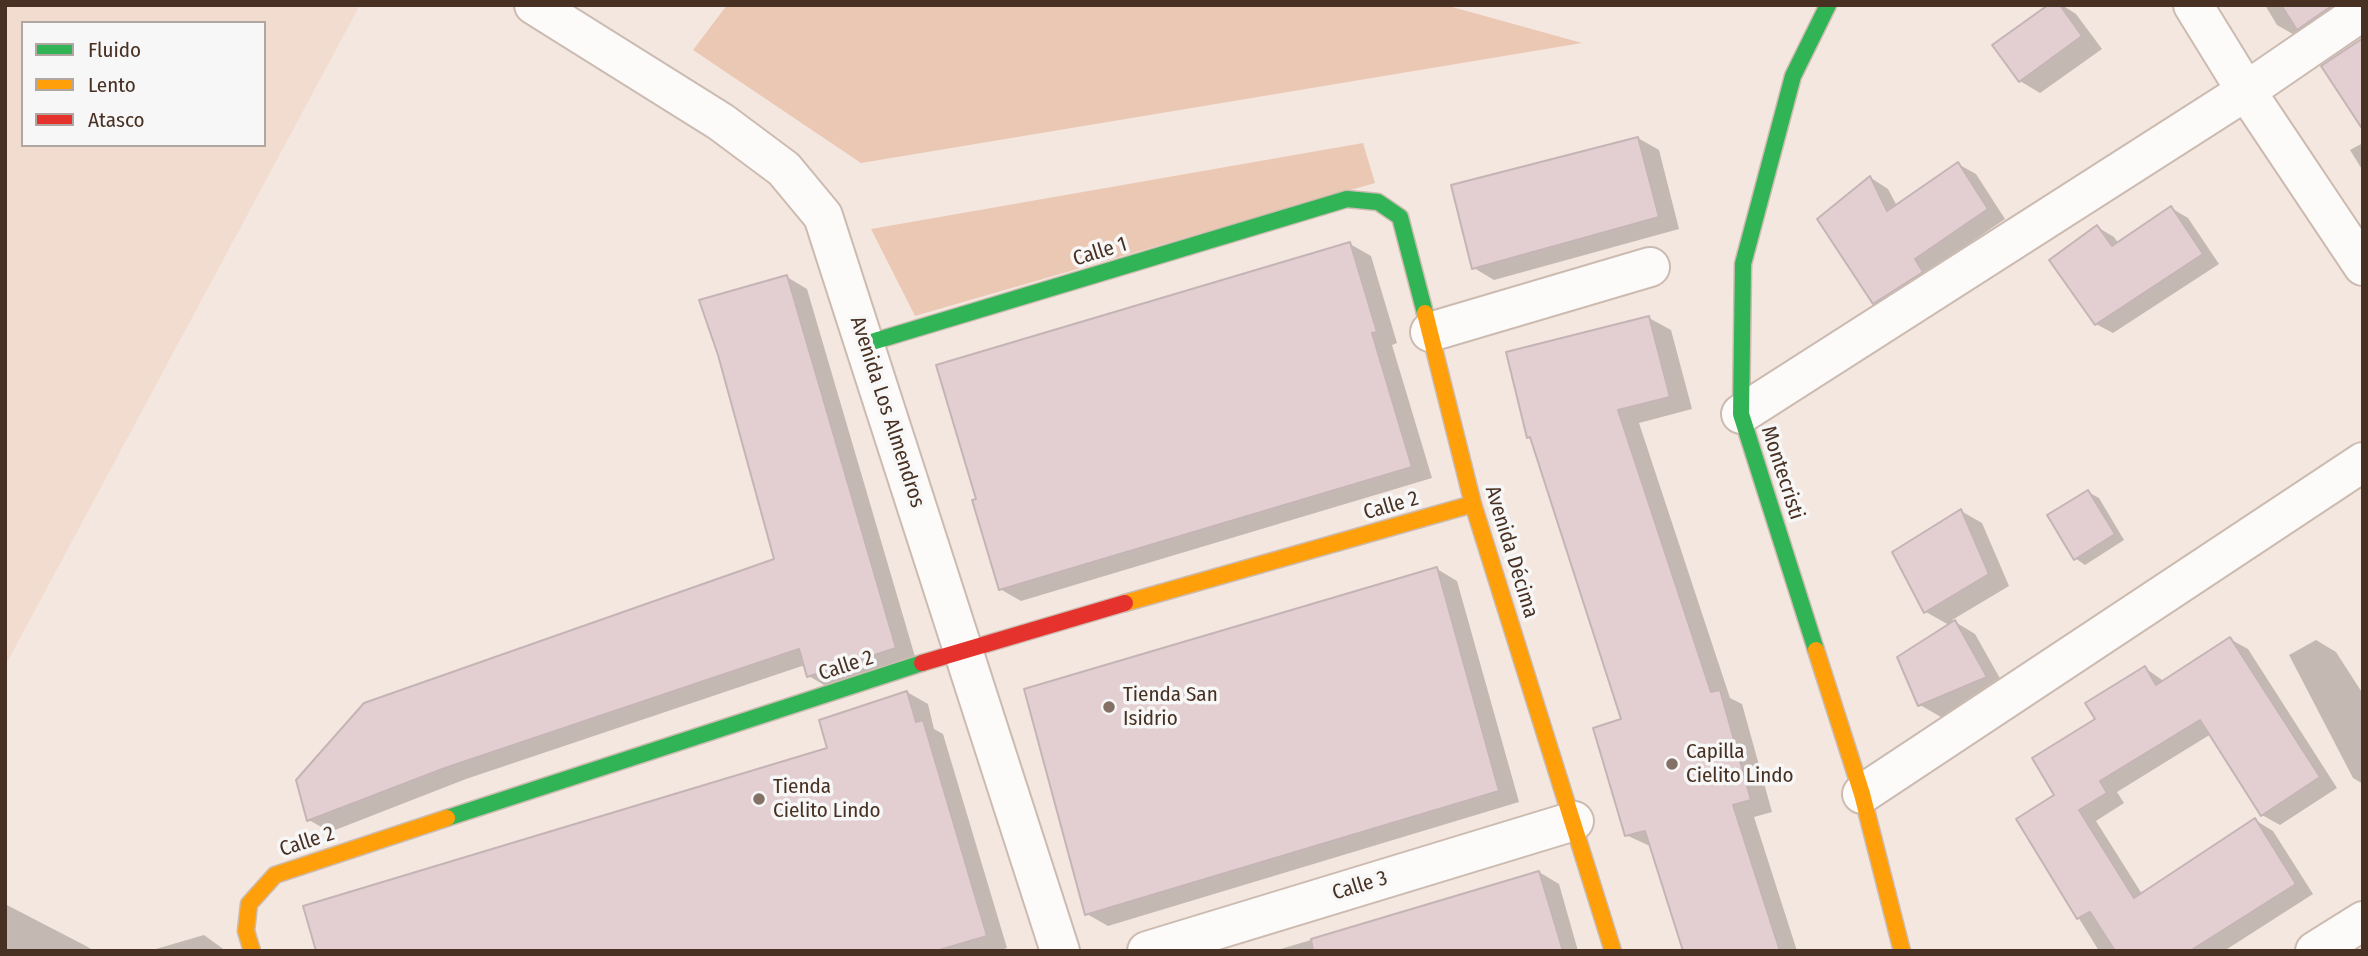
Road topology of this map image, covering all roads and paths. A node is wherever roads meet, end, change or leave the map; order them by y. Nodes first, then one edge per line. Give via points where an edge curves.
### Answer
1 (534, 5) edge
2 (1828, 5) edge
3 (2193, 5) edge
4 (2363, 11) edge
5 (2246, 91) junction
6 (1347, 199) joint
7 (2363, 266) edge
8 (1650, 267) dead end
9 (1430, 332) junction
10 (865, 344) junction
11 (1741, 414) junction
12 (2363, 463) edge
13 (1473, 504) junction
14 (964, 649) junction
15 (1862, 794) junction
16 (1574, 821) junction
17 (2363, 921) edge
18 (252, 951) edge
19 (1060, 951) edge
20 (1147, 951) edge
21 (1613, 951) edge
22 (1902, 951) edge
23 (2315, 951) edge

1 - 10 street, Avenida Los Almendros via 720,122 784,169 823,216
2 - 11 street, Montecristi via 1793,76 1743,264
3 - 5 street
4 - 5 street
5 - 7 street
5 - 11 street
6 - 9 street, Avenida Décima via 1378,202 1400,217
6 - 10 street, Calle 1
8 - 9 street
9 - 13 street, Avenida Décima
10 - 14 street, Avenida Los Almendros
11 - 15 street, Montecristi
12 - 15 street
13 - 14 street, Calle 2
13 - 16 street, Avenida Décima
14 - 18 street, Calle 2 via 275,875 249,904 246,931
14 - 19 street, Avenida Los Almendros
15 - 22 street, Montecristi
16 - 20 street, Calle 3
16 - 21 street, Avenida Décima
17 - 23 street

